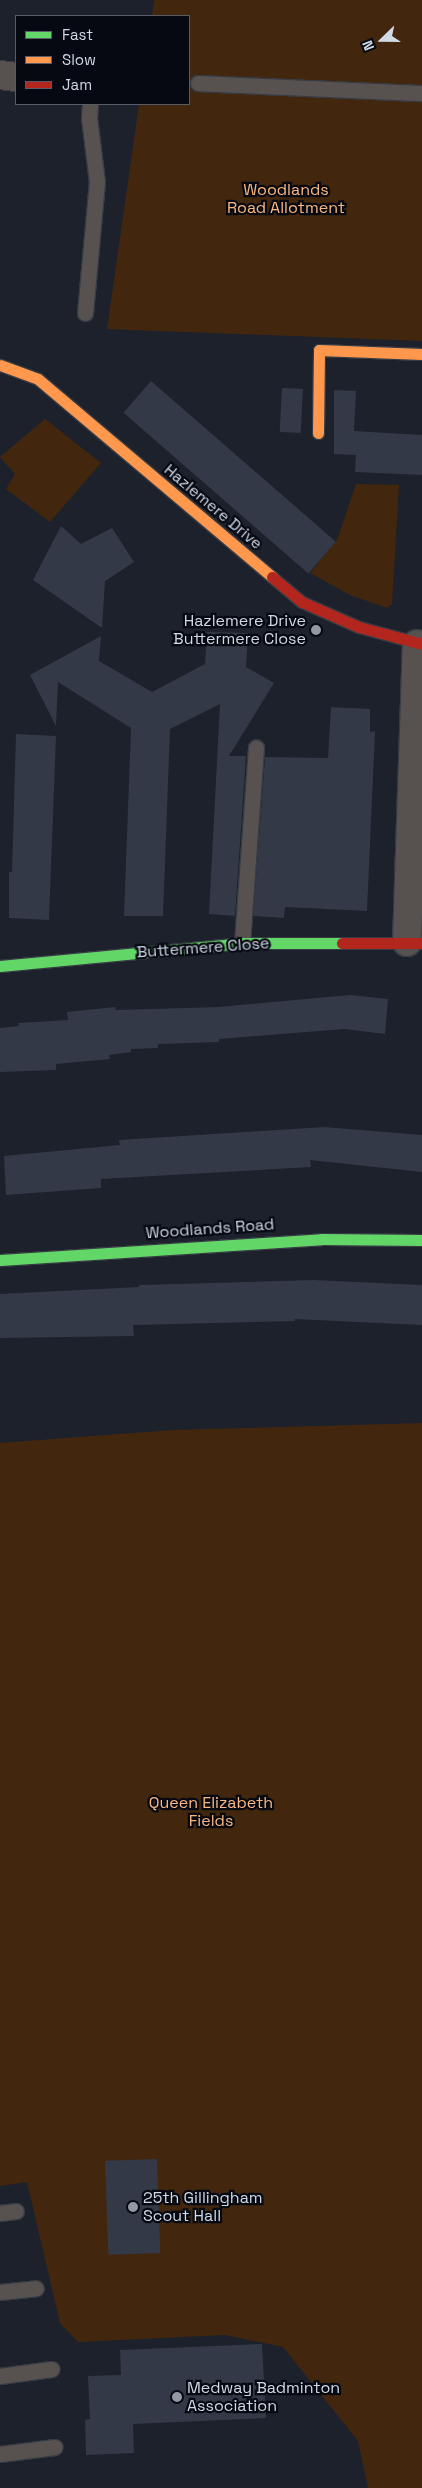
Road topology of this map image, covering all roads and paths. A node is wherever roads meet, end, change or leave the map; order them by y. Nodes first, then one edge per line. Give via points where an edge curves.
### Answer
1 (0, 75) edge
2 (15, 77) edge
3 (198, 83) dead end
4 (422, 93) edge
5 (90, 105) edge
6 (85, 313) dead end
7 (422, 354) edge
8 (0, 365) edge
9 (318, 433) dead end
10 (420, 644) edge
11 (256, 748) dead end
12 (414, 942) edge
13 (242, 943) junction
14 (0, 966) edge
15 (422, 1240) edge
16 (0, 1260) edge
17 (16, 2211) dead end
18 (0, 2213) edge
19 (36, 2288) dead end
20 (0, 2292) edge
21 (52, 2369) dead end
22 (0, 2376) edge
23 (56, 2447) dead end
24 (0, 2454) edge

1 - 2 street
3 - 4 lane
5 - 6 lane via 96,182
7 - 9 street via 319,350
8 - 10 street, Hazlemere Drive via 38,379 302,602 359,627
10 - 12 street, Buttermere Close
11 - 13 lane
12 - 13 street, Buttermere Close
13 - 14 street, Buttermere Close
15 - 16 street, Woodlands Road via 321,1239
17 - 18 lane
19 - 20 lane
21 - 22 lane
23 - 24 lane

